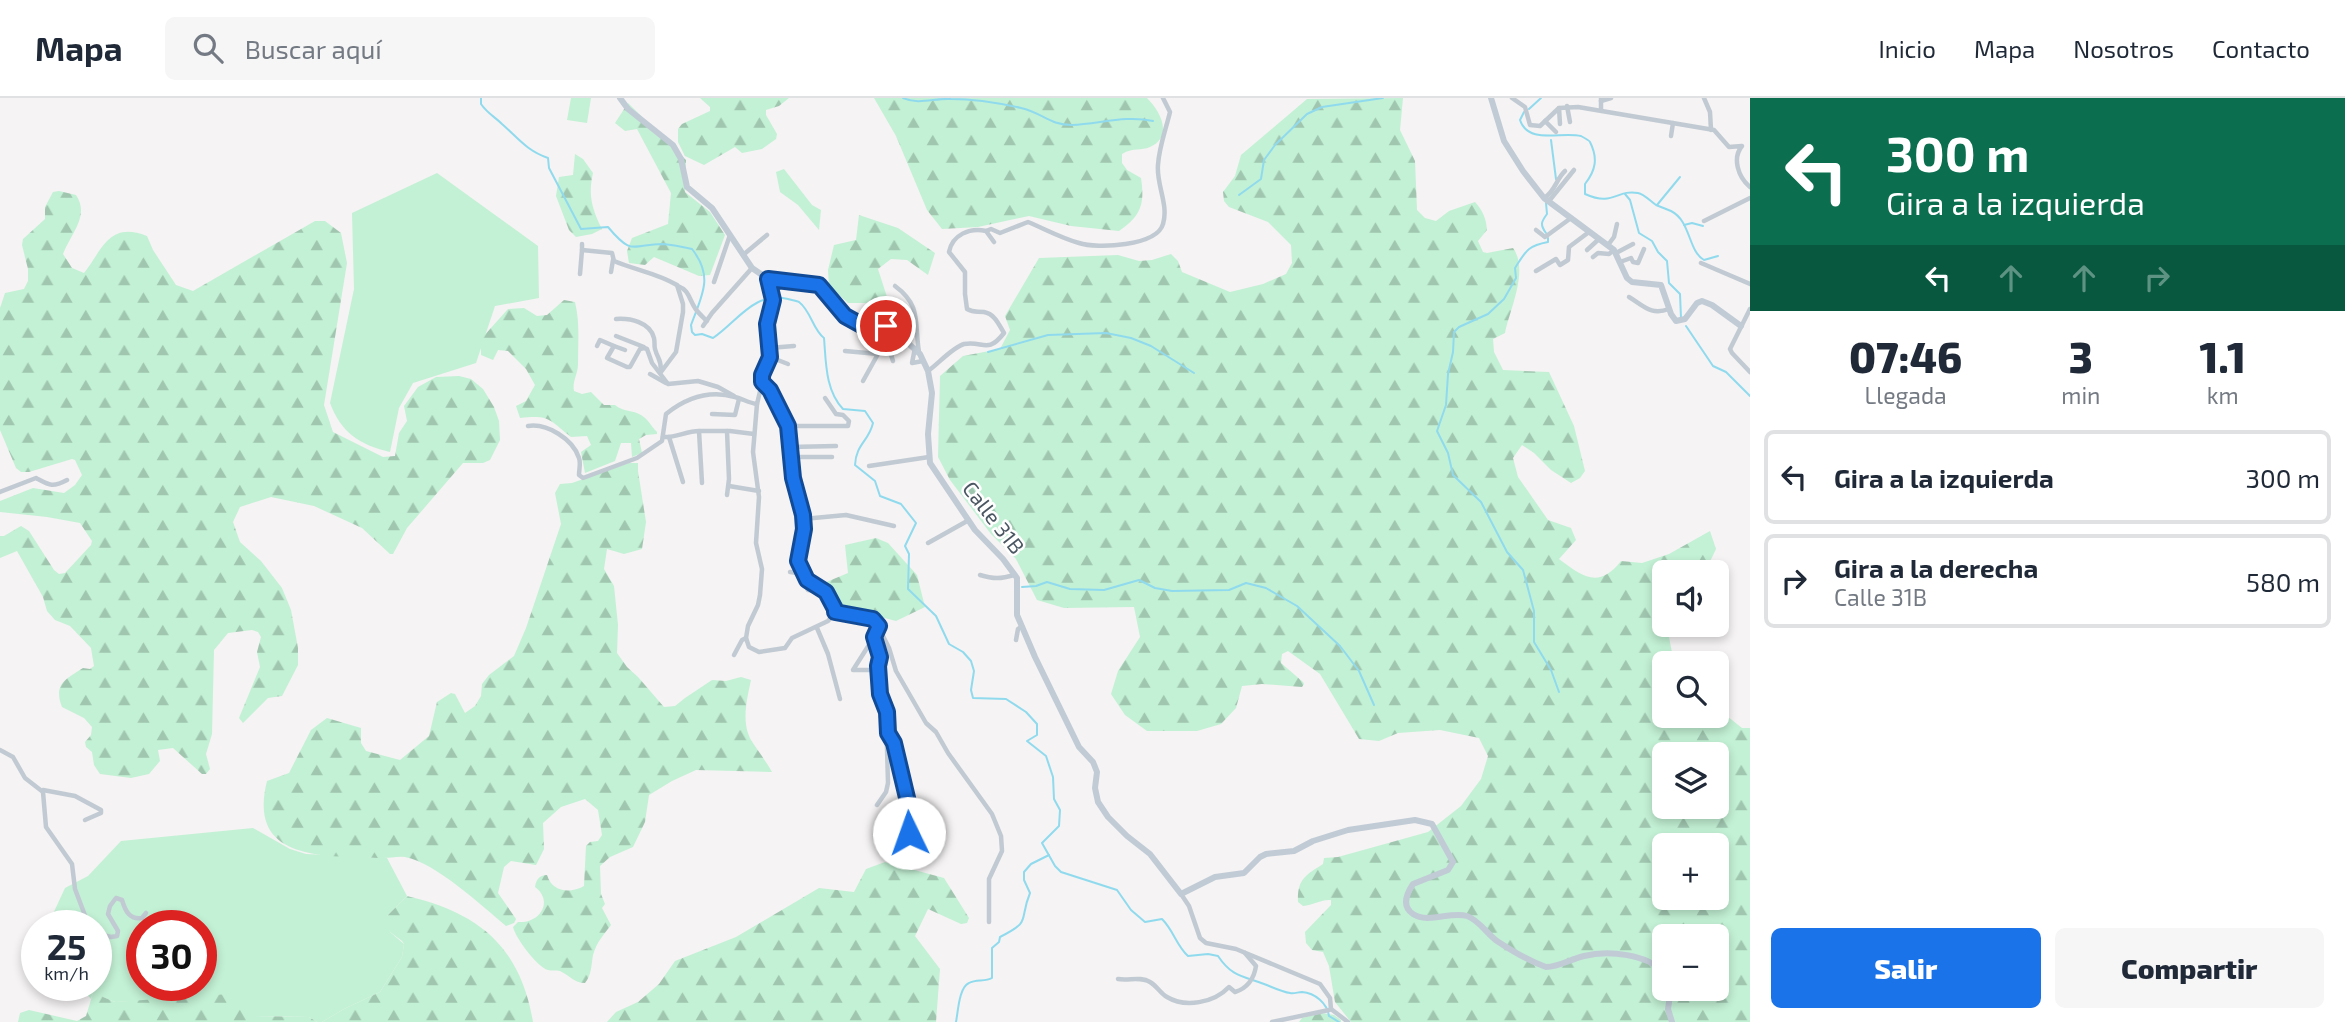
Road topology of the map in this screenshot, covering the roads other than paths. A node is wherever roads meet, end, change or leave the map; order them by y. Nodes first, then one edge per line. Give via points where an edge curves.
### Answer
1 (620, 98) edge
2 (1163, 98) edge
3 (1491, 98) edge
4 (1512, 98) edge
5 (1611, 98) edge
6 (1704, 98) edge
7 (1601, 100) edge
8 (1567, 106) junction
9 (1559, 107) junction
10 (1601, 110) junction
11 (1545, 121) junction
12 (1570, 122) dead end
13 (1673, 123) junction
14 (1560, 124) dead end
15 (1711, 130) junction
16 (1556, 132) dead end
17 (1671, 136) dead end
18 (1574, 170) dead end
19 (1565, 171) dead end
20 (1750, 187) edge
21 (1750, 198) edge
22 (1546, 200) junction
23 (1571, 218) junction
24 (1704, 221) dead end
25 (1617, 224) dead end
26 (1536, 230) dead end
27 (986, 231) junction
28 (1589, 232) junction
29 (730, 235) junction
30 (767, 235) dead end
31 (1599, 239) junction
32 (994, 242) dead end
33 (1633, 244) dead end
34 (1612, 249) junction
35 (1644, 249) dead end
36 (1587, 250) dead end
37 (742, 256) junction
38 (1593, 257) dead end
39 (613, 259) junction
40 (1619, 262) junction
41 (1701, 263) dead end
42 (752, 268) junction
43 (1536, 271) dead end
44 (611, 272) dead end
45 (580, 274) dead end
46 (768, 279) junction
47 (714, 282) dead end
48 (1750, 284) edge
49 (677, 285) junction
50 (895, 286) dead end
51 (1629, 297) dead end
52 (1669, 309) junction
53 (1750, 309) edge
54 (616, 319) dead end
55 (1741, 326) junction
56 (890, 327) junction
57 (616, 336) dead end
58 (887, 340) junction
59 (614, 345) junction
60 (597, 346) dead end
61 (794, 346) dead end
62 (644, 348) junction
63 (769, 348) junction
64 (917, 350) junction
65 (625, 351) dead end
66 (845, 351) dead end
67 (878, 354) junction
68 (770, 357) junction
69 (924, 360) junction
70 (893, 361) dead end
71 (788, 363) dead end
72 (928, 371) junction
73 (661, 372) junction
74 (1750, 372) edge
75 (650, 374) dead end
76 (863, 381) dead end
77 (762, 382) junction
78 (667, 383) junction
79 (737, 398) junction
80 (825, 398) dead end
81 (757, 404) junction
82 (712, 414) dead end
83 (528, 426) dead end
84 (788, 426) junction
85 (727, 430) junction
86 (699, 431) junction
87 (754, 434) junction
88 (666, 437) junction
89 (836, 446) dead end
90 (790, 447) junction
91 (791, 457) junction
92 (832, 457) dead end
93 (929, 457) junction
94 (869, 466) dead end
95 (67, 480) dead end
96 (683, 482) dead end
97 (702, 483) dead end
98 (729, 486) junction
99 (759, 491) junction
100 (0, 492) edge
101 (727, 495) dead end
102 (803, 519) junction
103 (969, 520) junction
104 (894, 526) dead end
105 (928, 543) dead end
106 (790, 572) dead end
107 (1015, 574) junction
108 (980, 575) dead end
109 (815, 591) dead end
110 (835, 612) junction
111 (879, 626) junction
112 (1022, 626) junction
113 (817, 628) junction
114 (874, 637) junction
115 (746, 638) junction
116 (1016, 640) dead end
117 (734, 655) dead end
118 (873, 673) dead end
119 (840, 699) dead end
120 (888, 733) junction
121 (0, 750) edge
122 (42, 789) junction
123 (877, 805) dead end
124 (85, 820) dead end
125 (894, 846) dead end
126 (1181, 894) junction
127 (83, 910) edge
128 (108, 910) edge
129 (126, 910) edge
130 (112, 922) edge
131 (989, 922) dead end
132 (112, 937) edge
133 (1245, 952) junction
134 (1652, 963) edge
135 (1118, 979) dead end
136 (1669, 1001) edge
137 (1329, 1010) junction
138 (1272, 1022) edge
139 (1348, 1022) edge
140 (1672, 1022) edge

1 - 29 street via 673,145 687,187 712,208
2 - 27 street via 1170,112 1157,166 1165,216 1163,228 1156,234 1114,245 1080,244 1028,222 1000,233
3 - 22 street via 1504,141
4 - 11 street via 1525,107 1532,126
5 - 7 street
6 - 15 street
7 - 10 street
8 - 9 street
8 - 10 street
8 - 12 street
9 - 11 street
9 - 14 street
10 - 13 street
11 - 16 street
13 - 15 street
13 - 17 street
15 - 20 street via 1729,146 1742,146 1738,172
18 - 22 street
19 - 22 street
21 - 24 street
22 - 23 street
23 - 26 street via 1545,237
23 - 28 street
25 - 34 street
27 - 32 street
27 - 72 street via 962,234 949,252 965,272 967,309 991,315 1004,333 988,346 964,344
28 - 31 street
28 - 43 street via 1569,247 1568,260 1560,265 1556,259
29 - 37 street
29 - 47 street
30 - 37 street
31 - 34 street
31 - 36 street
33 - 34 street
34 - 38 street
34 - 40 street
35 - 40 street via 1638,263 1630,258
37 - 42 street
39 - 44 street
39 - 45 street via 612,253 582,247
39 - 49 street
40 - 52 street via 1632,282 1661,285
41 - 48 street
42 - 46 street
42 - 49 street via 705,324 684,288
46 - 56 street via 819,285 845,316 865,327
46 - 63 street via 772,297
49 - 73 street via 683,312 676,352
50 - 64 street via 916,312
51 - 52 street via 1650,311
52 - 55 street via 1680,321 1703,301
53 - 55 street
54 - 73 street via 633,320 650,330
55 - 74 street via 1730,351
56 - 58 street
56 - 64 street
57 - 62 street
58 - 67 street
58 - 70 street
59 - 60 street via 600,340
59 - 62 street via 606,360 624,367 630,367
59 - 65 street
61 - 63 street
62 - 73 street
63 - 68 street
64 - 69 street
64 - 69 street via 912,363
66 - 67 street
67 - 76 street
68 - 71 street
68 - 77 street
69 - 72 street
72 - 93 street via 932,393
73 - 78 street
75 - 78 street
77 - 81 street
77 - 84 street
78 - 79 street via 698,380
79 - 81 street
79 - 82 street via 735,415
79 - 88 street via 707,395 690,399 666,414
80 - 84 street via 850,425
81 - 87 street
83 - 88 street via 559,432 578,455 583,478 644,455
84 - 90 street
85 - 86 street
85 - 87 street
85 - 98 street
86 - 88 street
86 - 97 street
87 - 99 street
88 - 96 street
89 - 90 street
90 - 91 street
91 - 92 street
91 - 102 street
93 - 94 street
93 - 103 street, Calle 31B via 934,472
95 - 100 street via 55,486 29,479
98 - 99 street
98 - 101 street
99 - 115 street via 756,542 761,595
102 - 104 street via 846,515
102 - 110 street via 797,556 800,567 811,584 824,589
103 - 105 street
103 - 107 street, Calle 31B
106 - 109 street via 798,573 808,590
107 - 108 street via 1002,579
107 - 112 street, Calle 31B via 1016,609
110 - 111 street via 873,619
110 - 113 street
111 - 114 street
111 - 131 street via 895,671 1000,832 1002,851 989,878
112 - 116 street
112 - 126 street, Calle 31B via 1079,747 1093,762 1098,802 1108,817 1150,854
113 - 115 street via 792,638 785,648 761,652 749,647
113 - 119 street
114 - 118 street via 853,670
114 - 120 street
115 - 117 street
120 - 123 street via 888,783
120 - 125 street via 908,802 909,833
121 - 122 street via 13,757 25,778
122 - 124 street via 75,796 101,810
122 - 127 street via 46,827 72,864
126 - 133 street, Calle 31B via 1204,942
126 - 134 street via 1215,877 1244,873 1266,855 1294,851 1348,830 1415,820 1432,824 1453,862 1448,870 1413,884 1406,906 1413,914 1466,915 1498,941 1546,967 1602,953
128 - 129 street via 116,898
130 - 132 street via 118,931
133 - 135 street via 1256,966 1243,990 1235,992 1229,987 1216,997 1184,1004 1163,995 1151,982
133 - 137 street, Calle 31B via 1320,984 1330,998
136 - 140 street
137 - 138 street
137 - 139 street, Calle 31B

